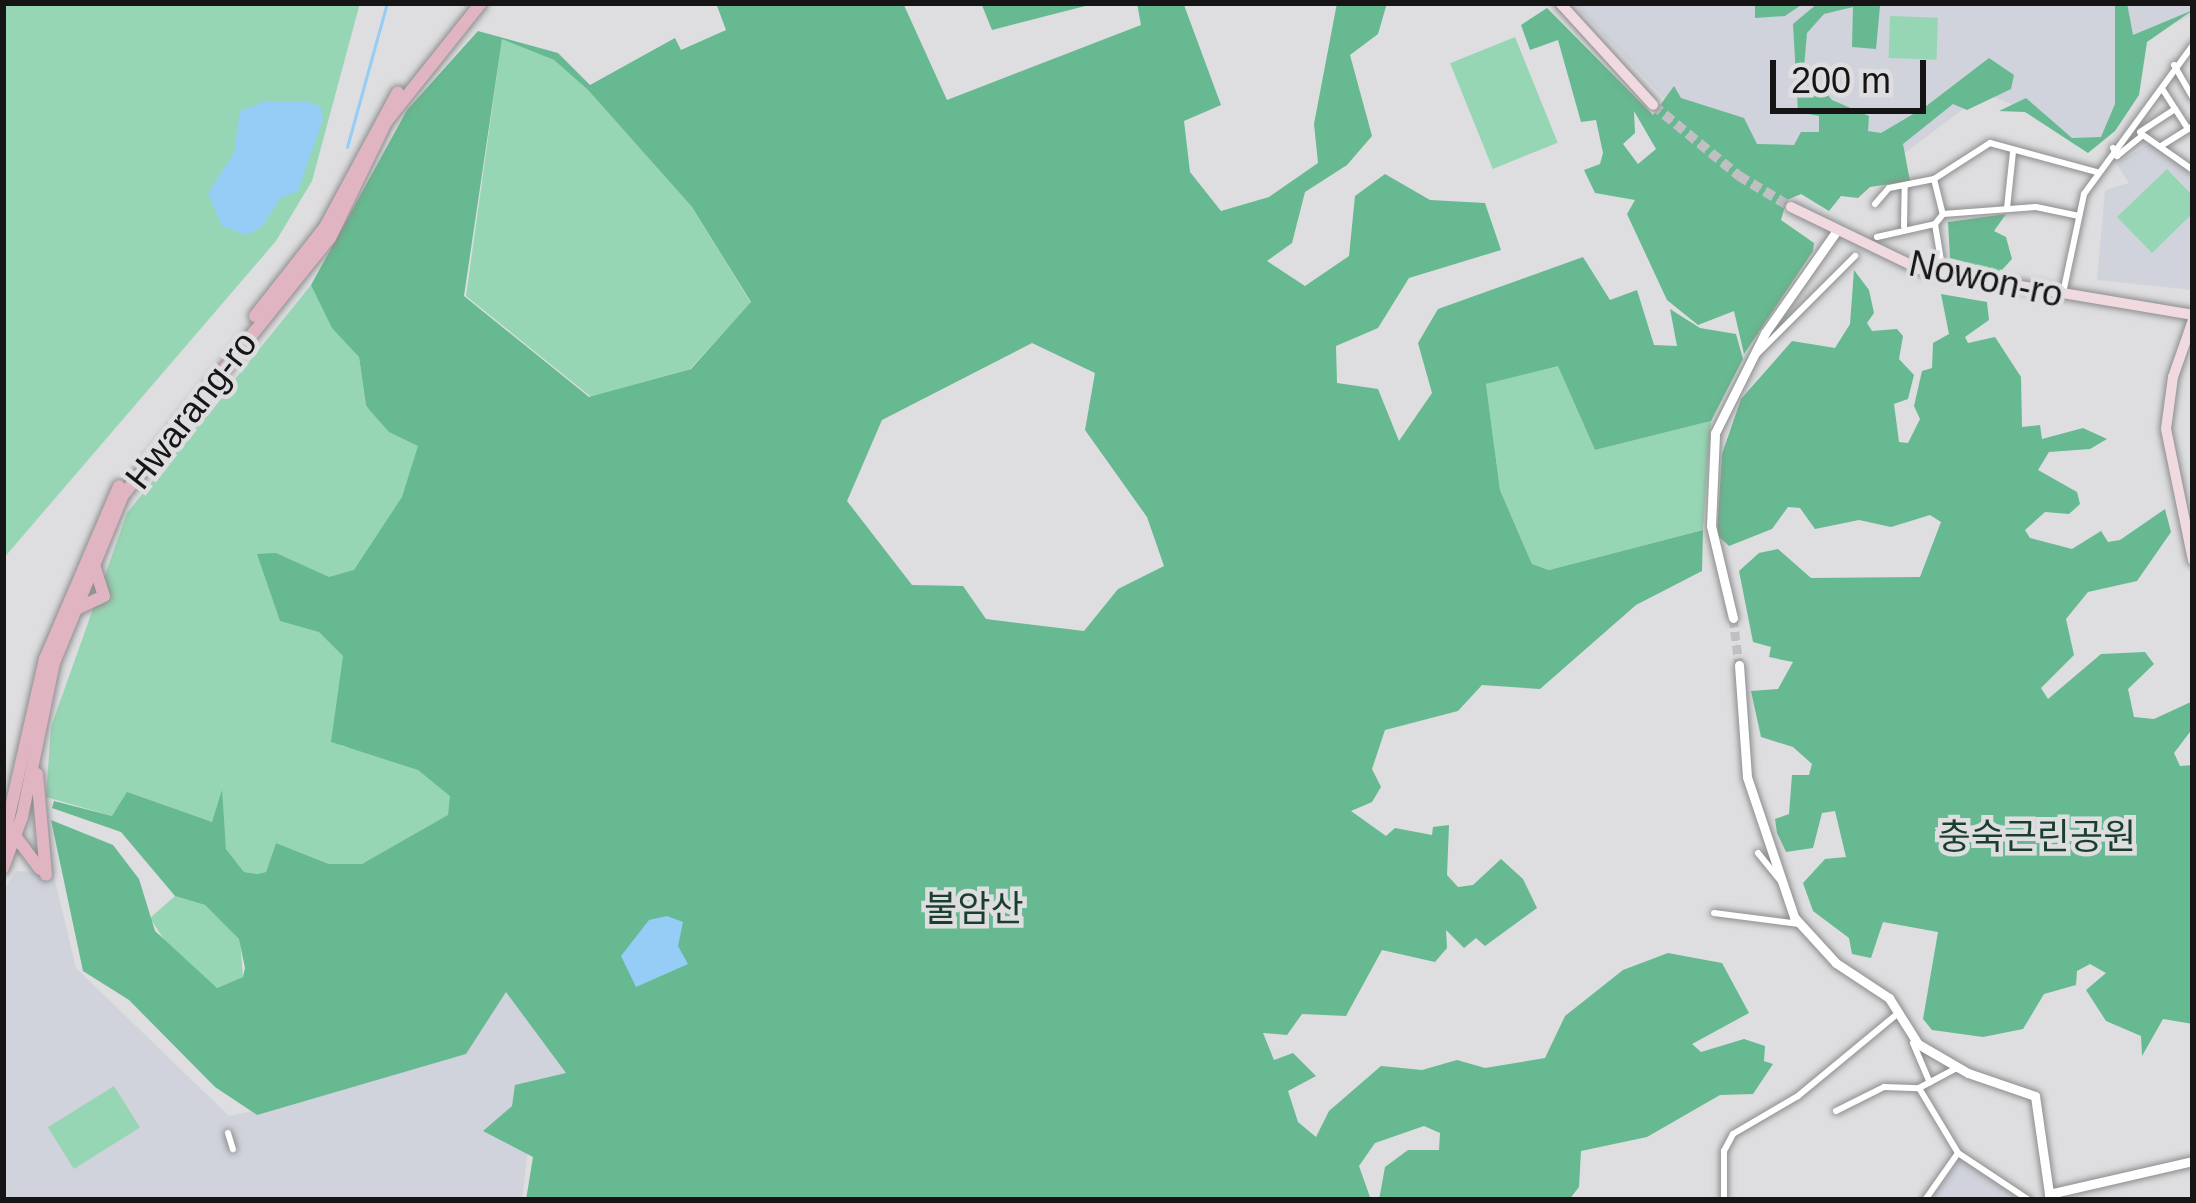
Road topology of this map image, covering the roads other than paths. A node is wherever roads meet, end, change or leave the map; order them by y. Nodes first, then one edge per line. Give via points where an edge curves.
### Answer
1 (472, 3) edge
2 (481, 3) edge
3 (1560, 3) edge
4 (2193, 45) edge
5 (2174, 65) junction
6 (2163, 90) junction
7 (2193, 98) edge
8 (1653, 105) tunnel mouth
9 (2175, 109) junction
10 (2131, 122) junction
11 (2190, 128) edge
12 (2142, 133) junction
13 (2161, 146) junction
14 (2112, 147) junction
15 (2013, 152) junction
16 (2193, 170) edge
17 (2097, 172) junction
18 (1934, 179) junction
19 (1905, 186) junction
20 (1875, 204) dead end
21 (1791, 207) tunnel mouth
22 (2007, 209) junction
23 (1943, 214) junction
24 (2079, 216) junction
25 (1935, 224) junction
26 (1904, 226) junction
27 (1835, 232) junction
28 (1877, 237) dead end
29 (1855, 256) dead end
30 (1943, 275) junction
31 (2062, 296) junction
32 (2193, 318) edge
33 (2187, 353) edge
34 (1752, 359) junction
35 (95, 530) junction
36 (2193, 560) edge
37 (92, 563) junction
38 (69, 609) junction
39 (1733, 618) tunnel mouth
40 (1739, 665) tunnel mouth
41 (38, 730) junction
42 (11, 843) edge
43 (1758, 853) dead end
44 (3, 870) edge
45 (44, 875) junction
46 (1782, 884) junction
47 (1714, 913) dead end
48 (1799, 924) junction
49 (1899, 1012) junction
50 (1912, 1036) junction
51 (1957, 1068) junction
52 (1930, 1083) junction
53 (1919, 1088) junction
54 (1836, 1111) dead end
55 (228, 1133) dead end
56 (233, 1149) dead end
57 (1958, 1153) junction
58 (2193, 1161) edge
59 (2049, 1197) edge
60 (1724, 1200) edge
61 (1925, 1200) edge
62 (2029, 1200) edge

1 - 35 main road, Hwarang-ro via 384,110 305,257 128,474
2 - 37 main road, Hwarang-ro via 386,122 330,238 132,481
3 - 8 main road
4 - 5 street
5 - 6 street
5 - 7 street
6 - 9 street
6 - 10 street
9 - 11 street
9 - 12 street
10 - 12 street
10 - 14 street
11 - 13 street
12 - 13 street
12 - 14 street via 2117,156
13 - 16 street
14 - 17 street
15 - 17 street
15 - 18 street via 1990,143
15 - 22 street
17 - 24 street
18 - 19 street
18 - 23 street
19 - 20 street via 1889,188
19 - 26 street
21 - 27 main road, Nowon-ro
22 - 23 street
22 - 24 street
23 - 25 street
24 - 31 street
25 - 26 street
25 - 30 street
26 - 28 street
27 - 30 main road, Nowon-ro
27 - 34 street
29 - 34 street
30 - 31 main road, Nowon-ro
31 - 32 main road, Nowon-ro
32 - 33 main road
33 - 36 main road via 2167,442
34 - 39 street via 1731,394 1709,464 1712,529
35 - 37 main road via 85,563
35 - 38 main road, Hwarang-ro
37 - 38 main road, Hwarang-ro
37 - 38 main road via 104,596
38 - 41 main road
38 - 42 main road, Hwarang-ro via 32,706
40 - 46 street via 1747,777
41 - 42 main road
41 - 45 main road
42 - 44 main road
42 - 45 main road via 36,851
43 - 46 street
44 - 45 main road via 25,861
46 - 48 street
47 - 48 street
48 - 49 street
49 - 50 street
49 - 60 street via 1798,1096 1733,1133 1724,1151
50 - 51 street
50 - 52 street
51 - 52 street
51 - 59 street via 2036,1096
52 - 53 street
53 - 54 street via 1883,1087
53 - 57 street
55 - 56 street
57 - 61 street
57 - 62 street
58 - 59 street

